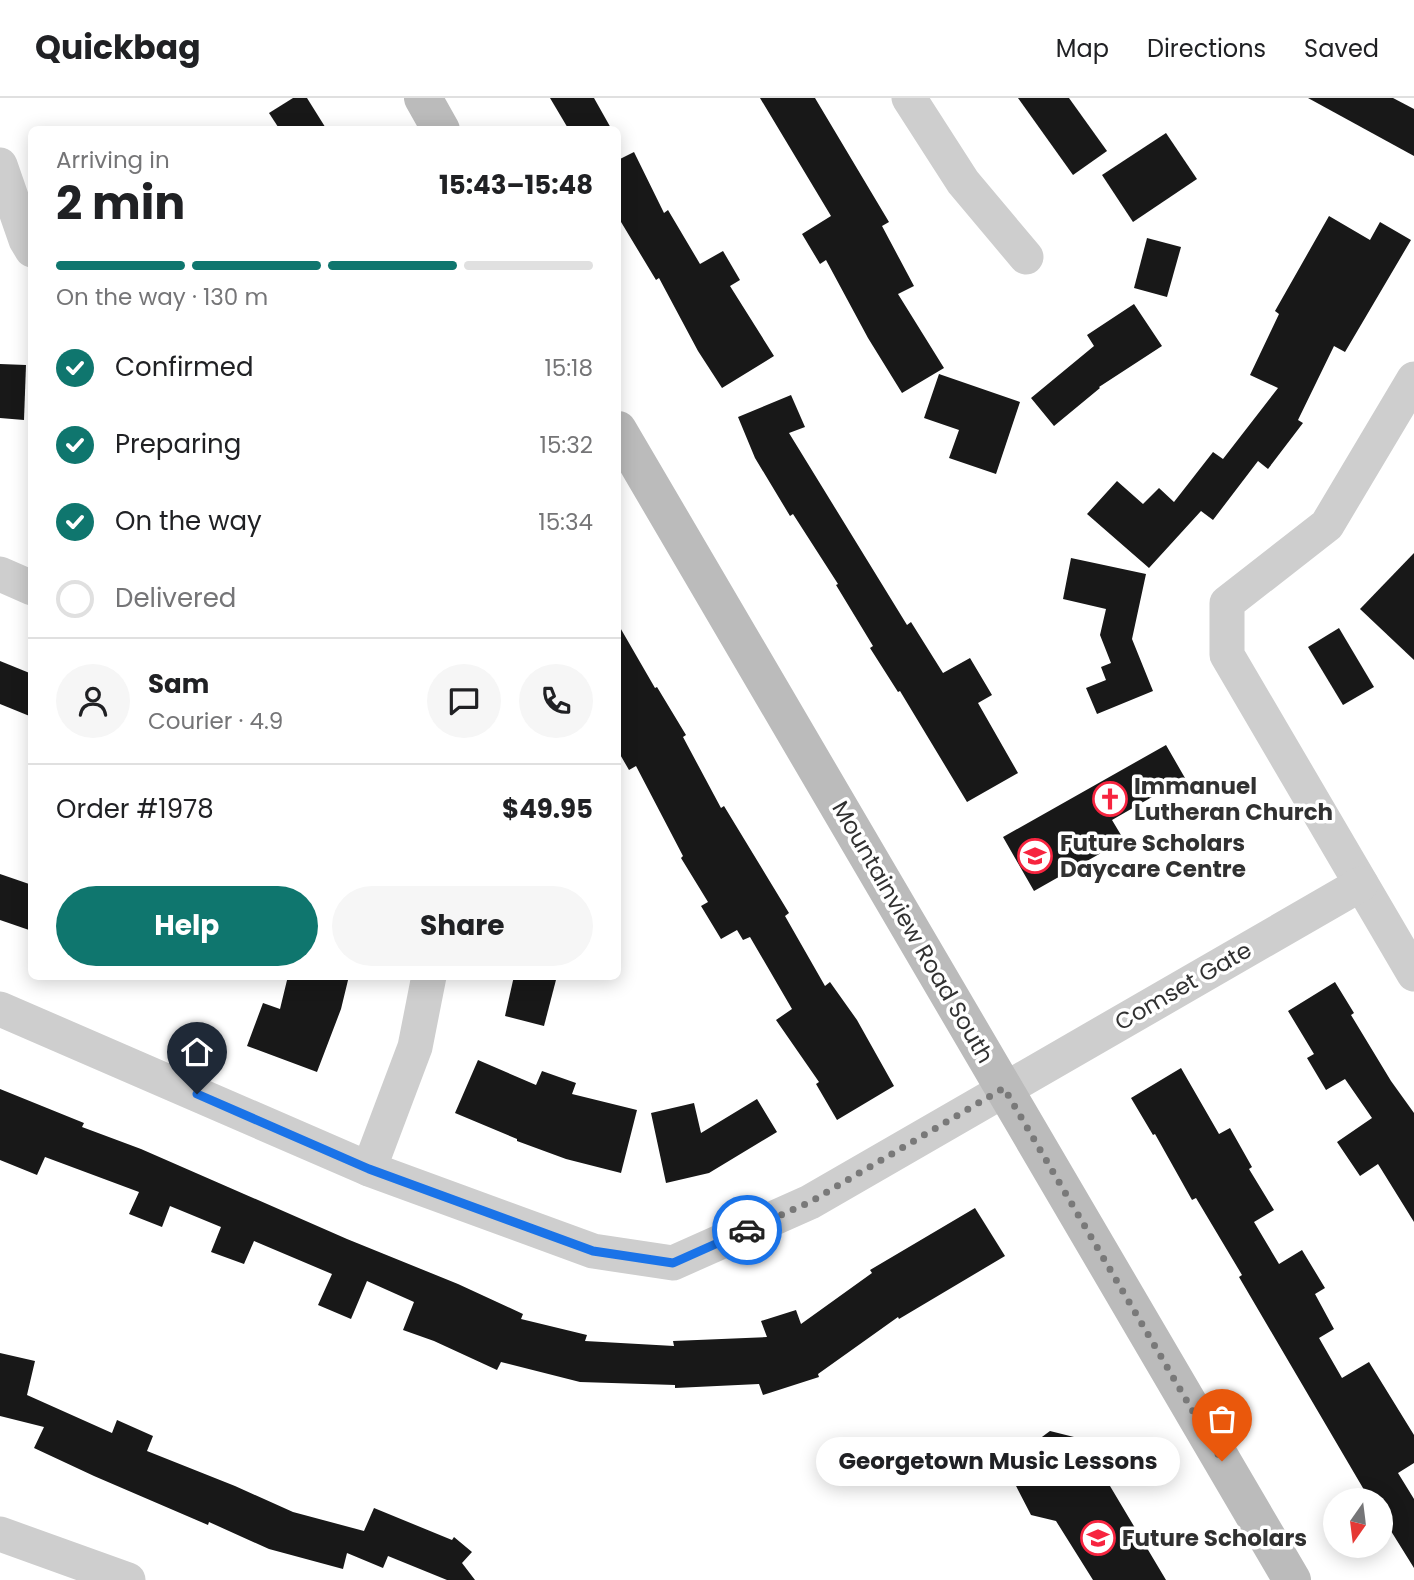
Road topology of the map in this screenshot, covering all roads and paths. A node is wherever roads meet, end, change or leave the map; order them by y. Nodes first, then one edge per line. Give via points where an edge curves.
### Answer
1 (423, 98) edge
2 (909, 98) edge
3 (439, 126) edge
4 (0, 165) edge
5 (28, 243) edge
6 (1026, 257) dead end
7 (1414, 379) edge
8 (621, 435) edge
9 (0, 574) edge
10 (28, 586) edge
11 (1361, 884) junction
12 (1414, 974) edge
13 (428, 980) edge
14 (0, 1009) edge
15 (1004, 1088) junction
16 (369, 1169) junction
17 (0, 1534) edge
18 (128, 1580) edge
19 (1292, 1580) edge

1 - 3 main road
2 - 6 street via 963,182
4 - 5 street
7 - 11 street via 1327,525 1227,603 1227,654
8 - 15 main road, Mountainview Road South
9 - 10 street
11 - 12 street
11 - 15 street, Comset Gate
13 - 16 street via 415,1047
14 - 16 street, Comset Gate
15 - 16 street, Comset Gate via 810,1202 673,1263 593,1251
15 - 19 main road, Mountainview Road South
17 - 18 street

